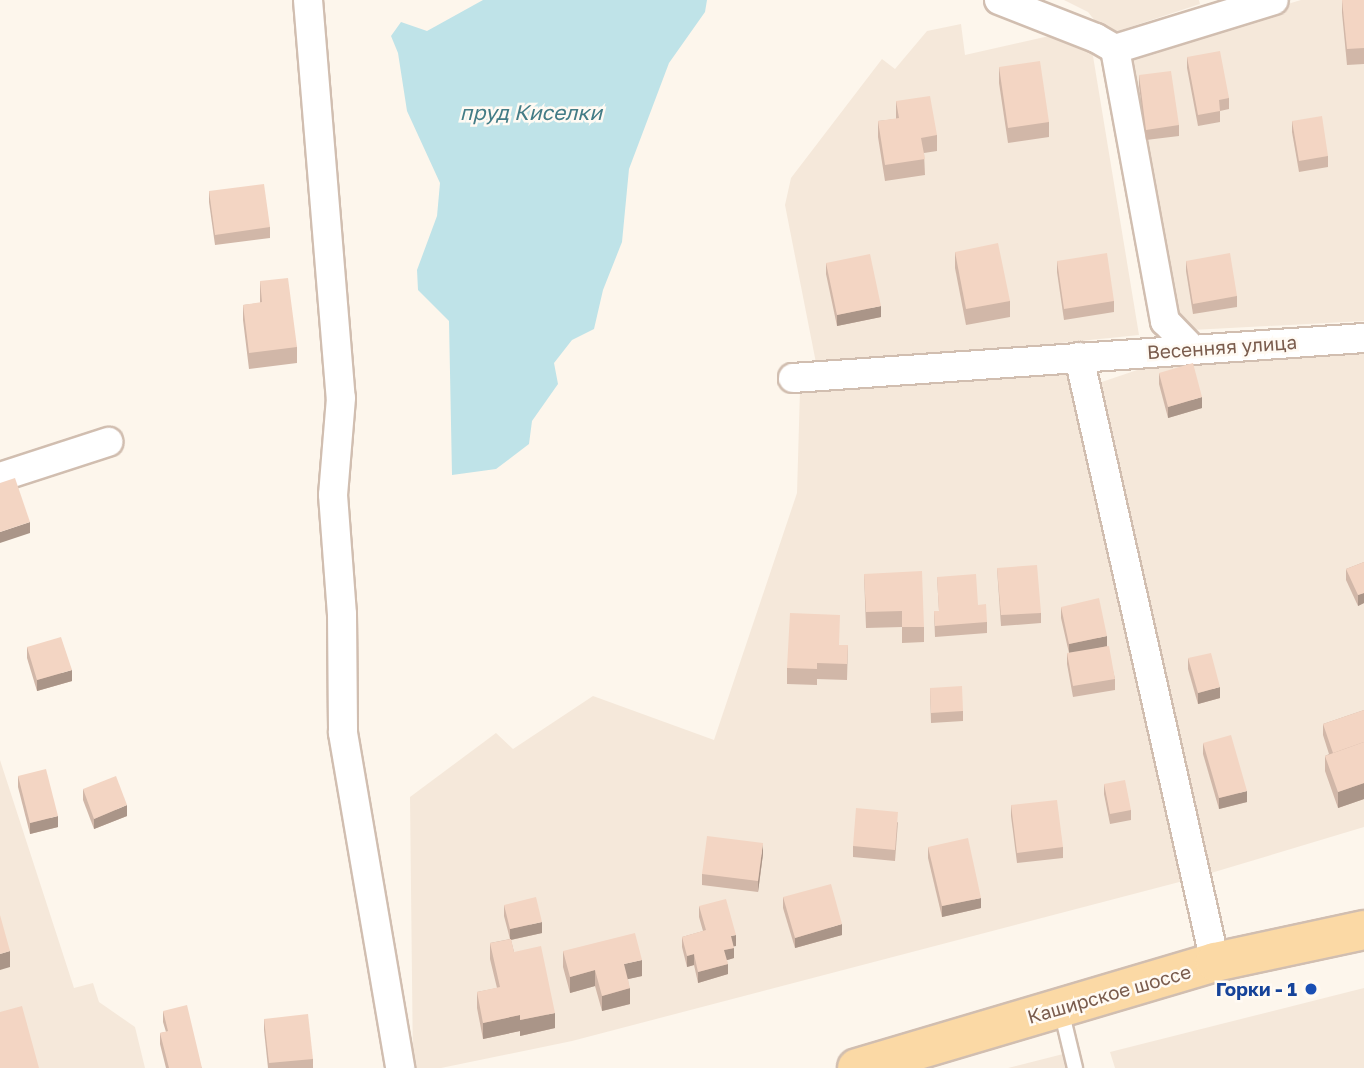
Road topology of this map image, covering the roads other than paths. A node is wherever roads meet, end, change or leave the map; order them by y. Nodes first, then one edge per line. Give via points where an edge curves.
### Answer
1 (308, 0) edge
2 (999, 0) edge
3 (1274, 0) edge
4 (1115, 50) junction
5 (1364, 338) edge
6 (1192, 349) junction
7 (1079, 357) junction
8 (793, 379) dead end
9 (108, 442) dead end
10 (0, 477) edge
11 (1364, 930) edge
12 (1215, 962) junction
13 (1061, 1008) junction
14 (400, 1068) edge
15 (857, 1068) edge
16 (1075, 1068) edge

1 - 14 street via 341,398 333,495 342,614 343,733
2 - 4 street
3 - 4 street
4 - 6 street via 1165,321
5 - 6 street, Весенняя улица
6 - 7 street, Весенняя улица
7 - 8 street, Весенняя улица
7 - 12 street
9 - 10 street
11 - 12 main road, Каширское шоссе
12 - 13 main road, Каширское шоссе
13 - 15 main road, Каширское шоссе
13 - 16 lane

